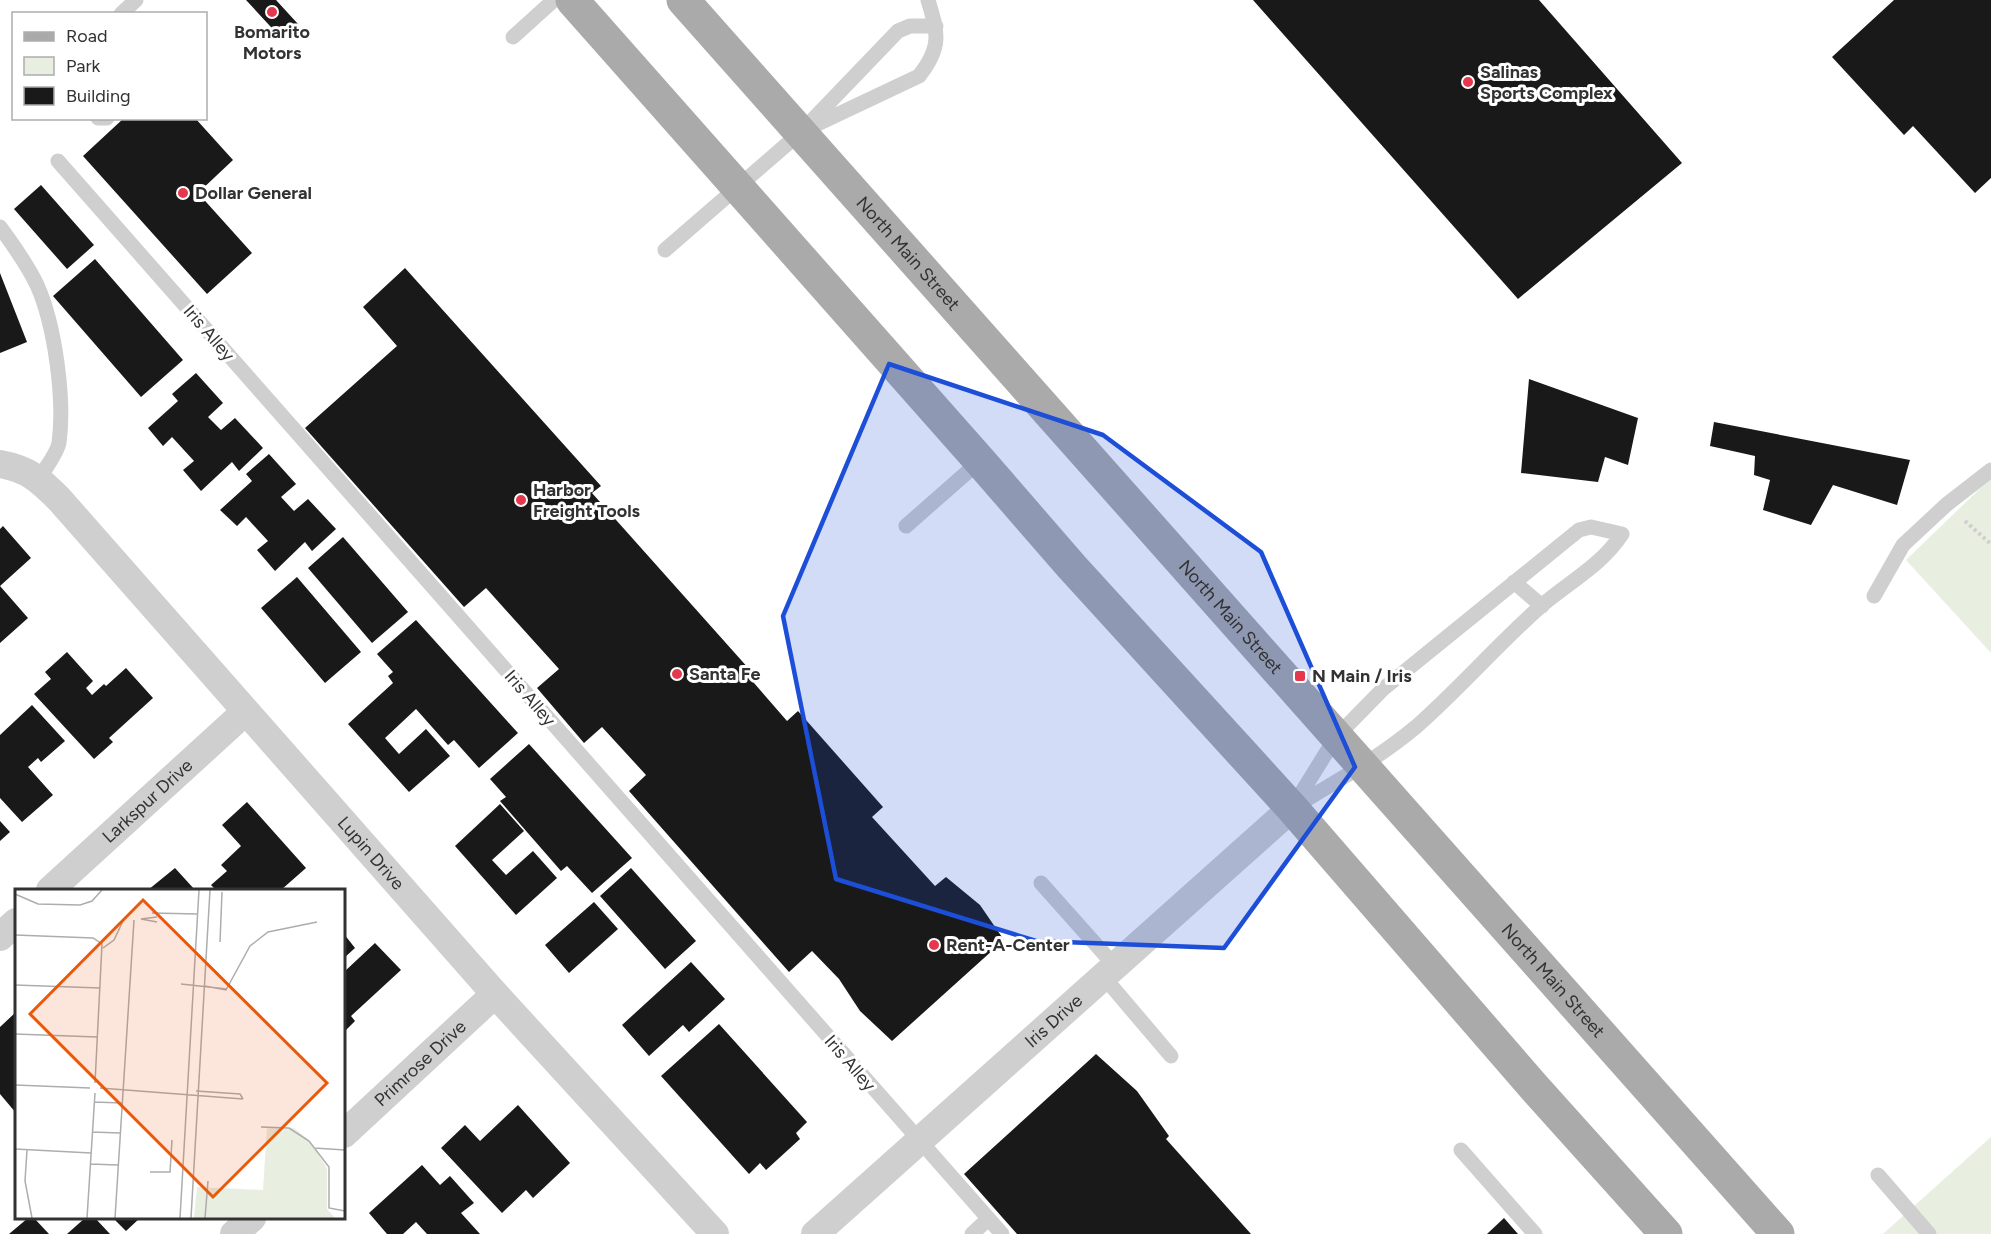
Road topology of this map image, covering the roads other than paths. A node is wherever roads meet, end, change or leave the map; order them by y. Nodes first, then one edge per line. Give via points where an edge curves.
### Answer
1 (136, 0) edge
2 (554, 0) edge
3 (572, 0) edge
4 (683, 0) edge
5 (928, 0) edge
6 (123, 12) edge
7 (936, 26) junction
8 (513, 37) dead end
9 (801, 132) junction
10 (58, 161) dead end
11 (737, 186) junction
12 (0, 227) edge
13 (665, 250) dead end
14 (980, 461) junction
15 (0, 464) edge
16 (1991, 470) edge
17 (34, 475) junction
18 (906, 526) dead end
19 (1514, 582) junction
20 (1874, 596) dead end
21 (1542, 606) junction
22 (245, 712) junction
23 (1336, 737) junction
24 (1362, 765) junction
25 (1292, 808) junction
26 (1041, 883) dead end
27 (52, 889) edge
28 (15, 922) edge
29 (0, 937) edge
30 (1109, 971) junction
31 (495, 994) junction
32 (1171, 1056) dead end
33 (345, 1133) edge
34 (918, 1140) junction
35 (1461, 1150) dead end
36 (1878, 1175) dead end
37 (251, 1219) edge
38 (988, 1219) junction
39 (234, 1234) edge
40 (715, 1234) edge
41 (815, 1234) edge
42 (972, 1234) edge
43 (1002, 1234) edge
44 (1535, 1234) edge
45 (1666, 1234) edge
46 (1778, 1234) edge
47 (1929, 1234) edge

1 - 6 lane
2 - 8 lane
3 - 11 main road
4 - 9 main road, North Main Street
5 - 7 lane
7 - 9 lane via 910,26 898,32
7 - 9 lane via 937,39 928,65 919,76
9 - 11 lane
9 - 23 main road, North Main Street
10 - 34 lane, Iris Alley
11 - 13 lane
11 - 14 main road
12 - 17 lane via 38,287 60,376 59,445
14 - 18 lane
14 - 25 main road via 1079,576
15 - 17 street
16 - 20 lane via 1903,545
17 - 22 street, Lupin Drive
19 - 21 lane
19 - 21 lane via 1579,530 1591,527 1622,534 1597,564
19 - 23 lane via 1383,689
21 - 24 lane via 1416,727
22 - 27 street, Larkspur Drive
22 - 31 street, Lupin Drive
23 - 24 main road, North Main Street
23 - 25 lane
24 - 25 lane
24 - 46 main road, North Main Street
25 - 30 street, Iris Drive
25 - 45 main road
26 - 30 lane
28 - 29 street
30 - 32 lane
30 - 34 street, Iris Drive
31 - 33 street, Primrose Drive
31 - 40 street, Lupin Drive
34 - 38 lane, Iris Alley
34 - 41 street, Iris Drive
35 - 44 lane
36 - 47 lane
37 - 39 street
38 - 42 lane
38 - 43 lane, Iris Alley

